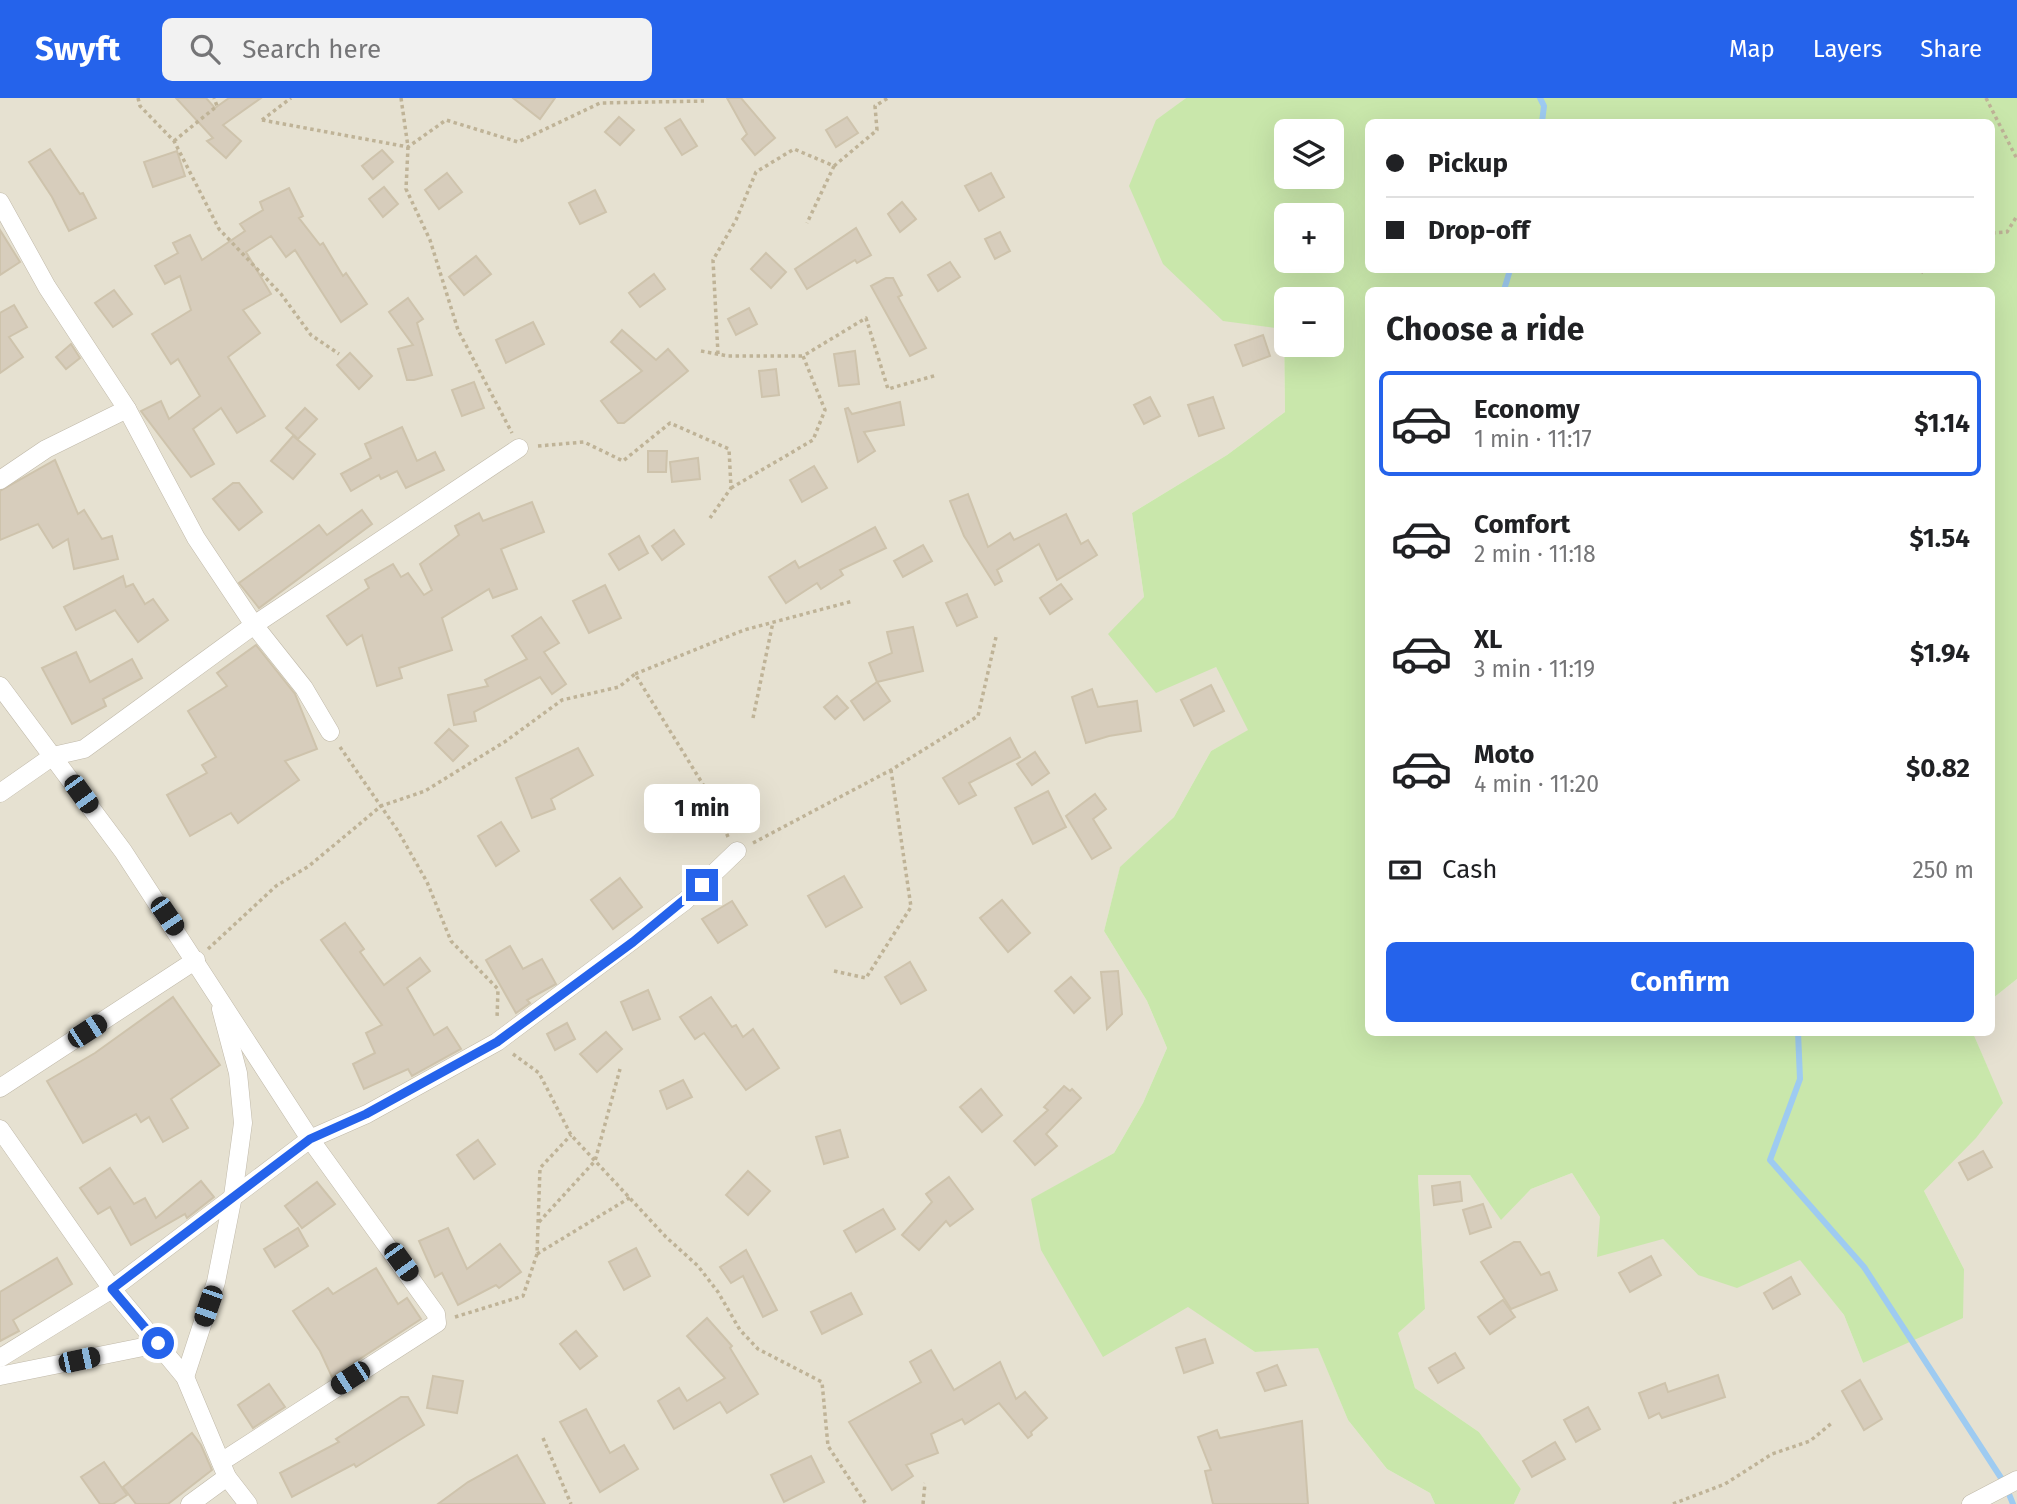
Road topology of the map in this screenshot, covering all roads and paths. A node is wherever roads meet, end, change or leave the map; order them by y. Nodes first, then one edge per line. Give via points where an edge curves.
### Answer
1 (138, 98) edge
2 (214, 98) edge
3 (291, 98) edge
4 (401, 98) edge
5 (888, 98) edge
6 (1986, 98) edge
7 (704, 101) dead end
8 (174, 141) junction
9 (408, 148) junction
10 (2017, 159) edge
11 (834, 166) junction
12 (0, 202) edge
13 (2017, 216) edge
14 (807, 223) dead end
15 (1995, 233) edge
16 (701, 351) dead end
17 (340, 354) dead end
18 (718, 354) junction
19 (803, 356) junction
20 (937, 376) dead end
21 (127, 410) junction
22 (519, 448) junction
23 (0, 480) edge
24 (731, 488) junction
25 (710, 518) dead end
26 (853, 601) dead end
27 (773, 622) junction
28 (254, 625) junction
29 (996, 636) dead end
30 (635, 674) junction
31 (0, 686) edge
32 (753, 718) dead end
33 (330, 732) joint
34 (53, 756) junction
35 (891, 770) junction
36 (0, 793) edge
37 (381, 806) junction
38 (737, 851) junction
39 (196, 960) junction
40 (834, 971) dead end
41 (216, 991) junction
42 (497, 1042) junction
43 (620, 1069) dead end
44 (0, 1088) edge
45 (0, 1129) edge
46 (571, 1135) junction
47 (310, 1139) junction
48 (595, 1161) junction
49 (233, 1196) junction
50 (631, 1197) junction
51 (538, 1222) junction
52 (537, 1254) junction
53 (112, 1289) junction
54 (437, 1323) junction
55 (158, 1343) junction
56 (0, 1358) edge
57 (0, 1376) edge
58 (185, 1377) junction
59 (1833, 1422) dead end
60 (543, 1438) dead end
61 (224, 1469) junction
62 (2017, 1480) edge
63 (925, 1483) dead end
64 (190, 1504) edge
65 (248, 1504) edge
66 (571, 1504) edge
67 (866, 1504) edge
68 (923, 1504) edge
69 (1673, 1504) edge
70 (1971, 1504) edge

1 - 8 path via 140,106
2 - 8 path via 217,106
3 - 9 path via 262,120
4 - 9 path
5 - 11 path via 876,106 877,130
6 - 10 path
7 - 9 path via 600,103 518,142 446,120
8 - 17 path via 219,229 281,294 311,335
9 - 22 path via 406,189 430,240 458,330
11 - 14 path
11 - 18 path via 794,149 756,172 713,260
12 - 21 street via 47,287
13 - 15 path via 2007,232
16 - 18 path
18 - 19 path
19 - 20 path via 866,318 888,389
19 - 24 path via 825,410 813,440
21 - 23 street via 46,449
21 - 28 street via 196,538
22 - 24 path via 584,442 623,461 670,423 729,449
22 - 28 street
24 - 25 path
26 - 27 path
27 - 30 path
27 - 32 path
28 - 33 street via 304,688
28 - 34 street via 84,748
29 - 35 path via 978,716
30 - 37 path via 619,687 562,700 425,791
30 - 38 path via 715,804 722,828
31 - 34 street
33 - 37 path
34 - 36 street
34 - 39 street
35 - 38 path
35 - 40 path via 911,907 866,978
37 - 39 path via 309,866 276,886
37 - 42 path via 428,882 452,941 498,989
38 - 42 street via 685,901
39 - 41 street
39 - 44 street
41 - 47 street
41 - 49 street via 238,1073 243,1123
42 - 46 path via 540,1073
42 - 47 street via 366,1114
43 - 48 path
45 - 53 street
46 - 48 path
46 - 51 path via 540,1168
47 - 49 street
47 - 54 street via 431,1303
48 - 50 path
48 - 51 path
49 - 53 street
49 - 58 street via 216,1282
50 - 52 path
50 - 67 path via 698,1266 758,1349 822,1382 828,1446
51 - 52 path
52 - 54 path via 523,1296
53 - 55 street
53 - 56 street
54 - 61 street
55 - 57 street
55 - 58 street
58 - 61 street
59 - 69 path via 1810,1441 1772,1454 1724,1484
60 - 66 path
61 - 64 street
61 - 65 street
62 - 70 street
63 - 68 path

